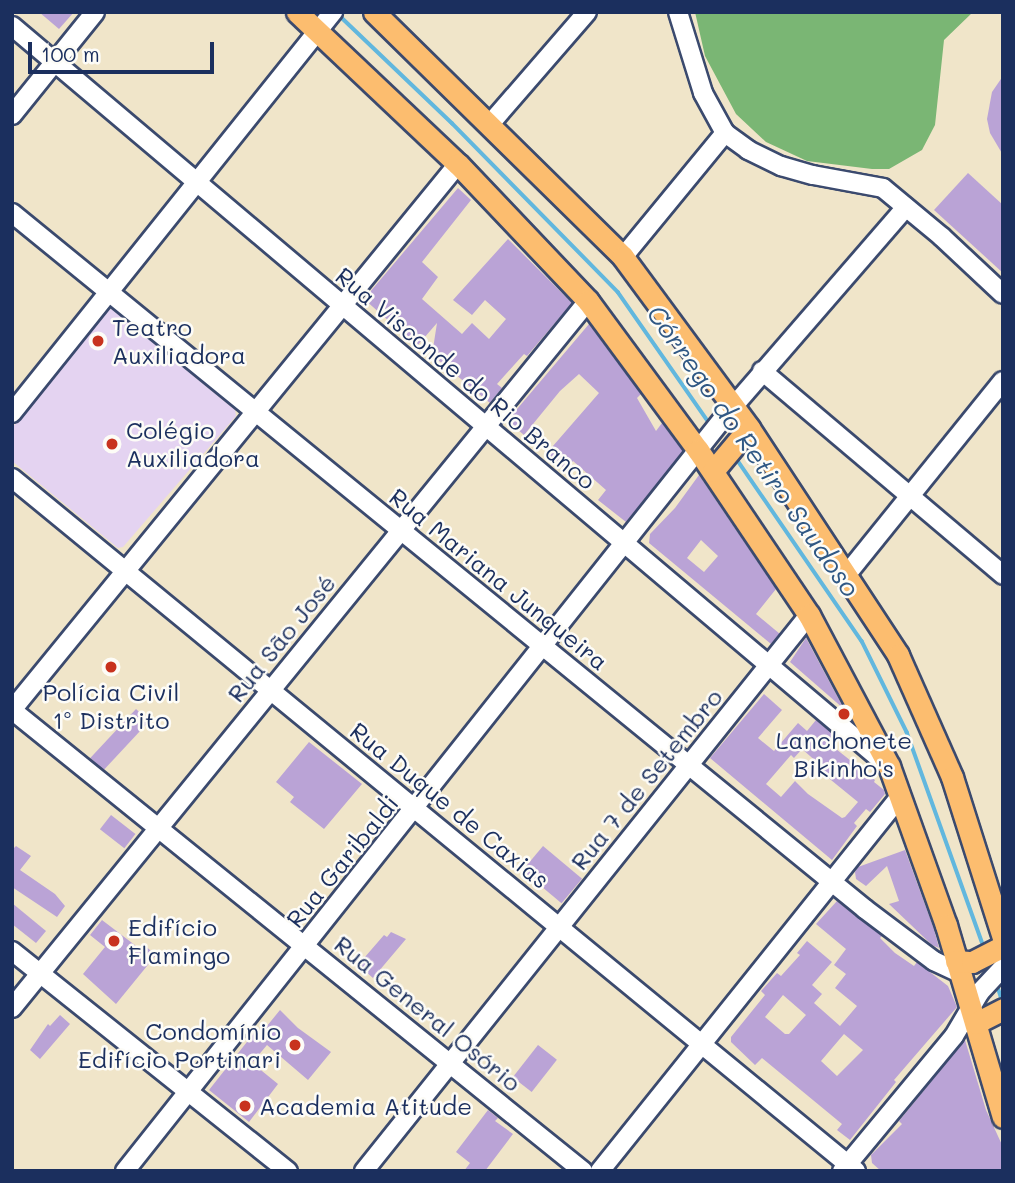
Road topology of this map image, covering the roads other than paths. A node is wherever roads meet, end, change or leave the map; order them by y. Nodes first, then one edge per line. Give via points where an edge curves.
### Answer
1 (95, 12) edge
2 (374, 12) edge
3 (587, 12) edge
4 (678, 12) edge
5 (301, 14) edge
6 (326, 22) edge
7 (12, 26) edge
8 (55, 63) junction
9 (12, 116) edge
10 (490, 124) junction
11 (724, 133) junction
12 (457, 164) junction
13 (198, 183) junction
14 (906, 207) junction
15 (12, 213) edge
16 (623, 257) junction
17 (110, 292) junction
18 (1003, 294) edge
19 (588, 301) junction
20 (344, 305) junction
21 (762, 371) junction
22 (1003, 380) edge
23 (256, 410) junction
24 (729, 411) junction
25 (12, 413) edge
26 (485, 425) junction
27 (745, 433) junction
28 (703, 444) junction
29 (719, 465) junction
30 (12, 478) edge
31 (910, 494) junction
32 (401, 531) junction
33 (625, 545) junction
34 (125, 570) junction
35 (847, 574) junction
36 (1003, 575) edge
37 (809, 615) junction
38 (542, 646) junction
39 (769, 667) junction
40 (270, 690) junction
41 (12, 710) edge
42 (688, 764) junction
43 (888, 766) junction
44 (900, 797) junction
45 (415, 808) junction
46 (159, 827) junction
47 (830, 880) junction
48 (560, 927) junction
49 (306, 945) junction
50 (12, 951) edge
51 (1000, 955) edge
52 (963, 965) junction
53 (41, 974) junction
54 (12, 1008) edge
55 (984, 1009) edge
56 (701, 1044) junction
57 (450, 1063) junction
58 (189, 1092) junction
59 (1003, 1117) edge
60 (849, 1168) edge
61 (125, 1171) edge
62 (288, 1171) edge
63 (363, 1171) edge
64 (583, 1171) edge
65 (600, 1171) edge

1 - 8 street
2 - 10 main road
3 - 10 street
4 - 11 street via 703,93
5 - 6 main road
6 - 12 main road
6 - 13 street
7 - 8 street, Rua Visconde do Rio Branco
8 - 9 street
8 - 13 street, Rua Visconde do Rio Branco
10 - 16 main road
11 - 14 street via 781,166 883,188
11 - 16 street
12 - 19 main road
12 - 20 street
13 - 17 street
13 - 20 street, Rua Visconde do Rio Branco
14 - 18 street
14 - 21 street, Rua Garibaldi
15 - 17 street, Rua Mariana Junqueira
16 - 24 main road
17 - 23 street, Rua Mariana Junqueira
17 - 25 street
19 - 26 street, Rua São José
19 - 28 main road
20 - 23 street
20 - 26 street, Rua Visconde do Rio Branco
21 - 24 street, Rua Garibaldi
21 - 31 street
22 - 31 street
23 - 32 street, Rua Mariana Junqueira
23 - 34 street
24 - 27 main road
24 - 28 street, Rua Garibaldi
26 - 32 street, Rua São José
26 - 33 street, Rua Visconde do Rio Branco
27 - 29 main road
27 - 35 main road
28 - 29 main road
28 - 33 street, Rua Garibaldi
29 - 37 main road
30 - 34 street, Rua Duque de Caxias
31 - 35 street
31 - 36 street
32 - 38 street, Rua Mariana Junqueira
32 - 40 street, Rua São José
33 - 38 street, Rua Garibaldi
33 - 39 street, Rua Visconde do Rio Branco
34 - 40 street, Rua Duque de Caxias
34 - 41 street
35 - 51 main road via 898,655 952,777
37 - 39 street, Rua 7 de Setembro
37 - 43 main road
38 - 42 street, Rua Mariana Junqueira
38 - 45 street, Rua Garibaldi
39 - 42 street, Rua 7 de Setembro
39 - 43 street, Rua Visconde do Rio Branco
40 - 45 street, Rua Duque de Caxias
40 - 46 street, Rua São José
41 - 46 street, Rua General Osório
42 - 47 street, Rua Mariana Junqueira
42 - 48 street, Rua 7 de Setembro
43 - 44 main road
44 - 47 street
44 - 52 main road
45 - 48 street, Rua Duque de Caxias
45 - 49 street, Rua Garibaldi
46 - 49 street, Rua General Osório
46 - 53 street, Rua São José
47 - 52 street, Rua Mariana Junqueira via 934,961
47 - 56 street
48 - 56 street, Rua Duque de Caxias
48 - 57 street, Rua 7 de Setembro
49 - 57 street, Rua General Osório
49 - 58 street, Rua Garibaldi
50 - 53 street
51 - 52 main road
51 - 55 street
52 - 55 main road
53 - 54 street, Rua São José
53 - 58 street
55 - 59 main road
55 - 60 street via 954,1035
56 - 60 street, Rua Duque de Caxias
56 - 65 street
57 - 63 street, Rua 7 de Setembro
57 - 64 street, Rua General Osório
58 - 61 street, Rua Garibaldi
58 - 62 street

